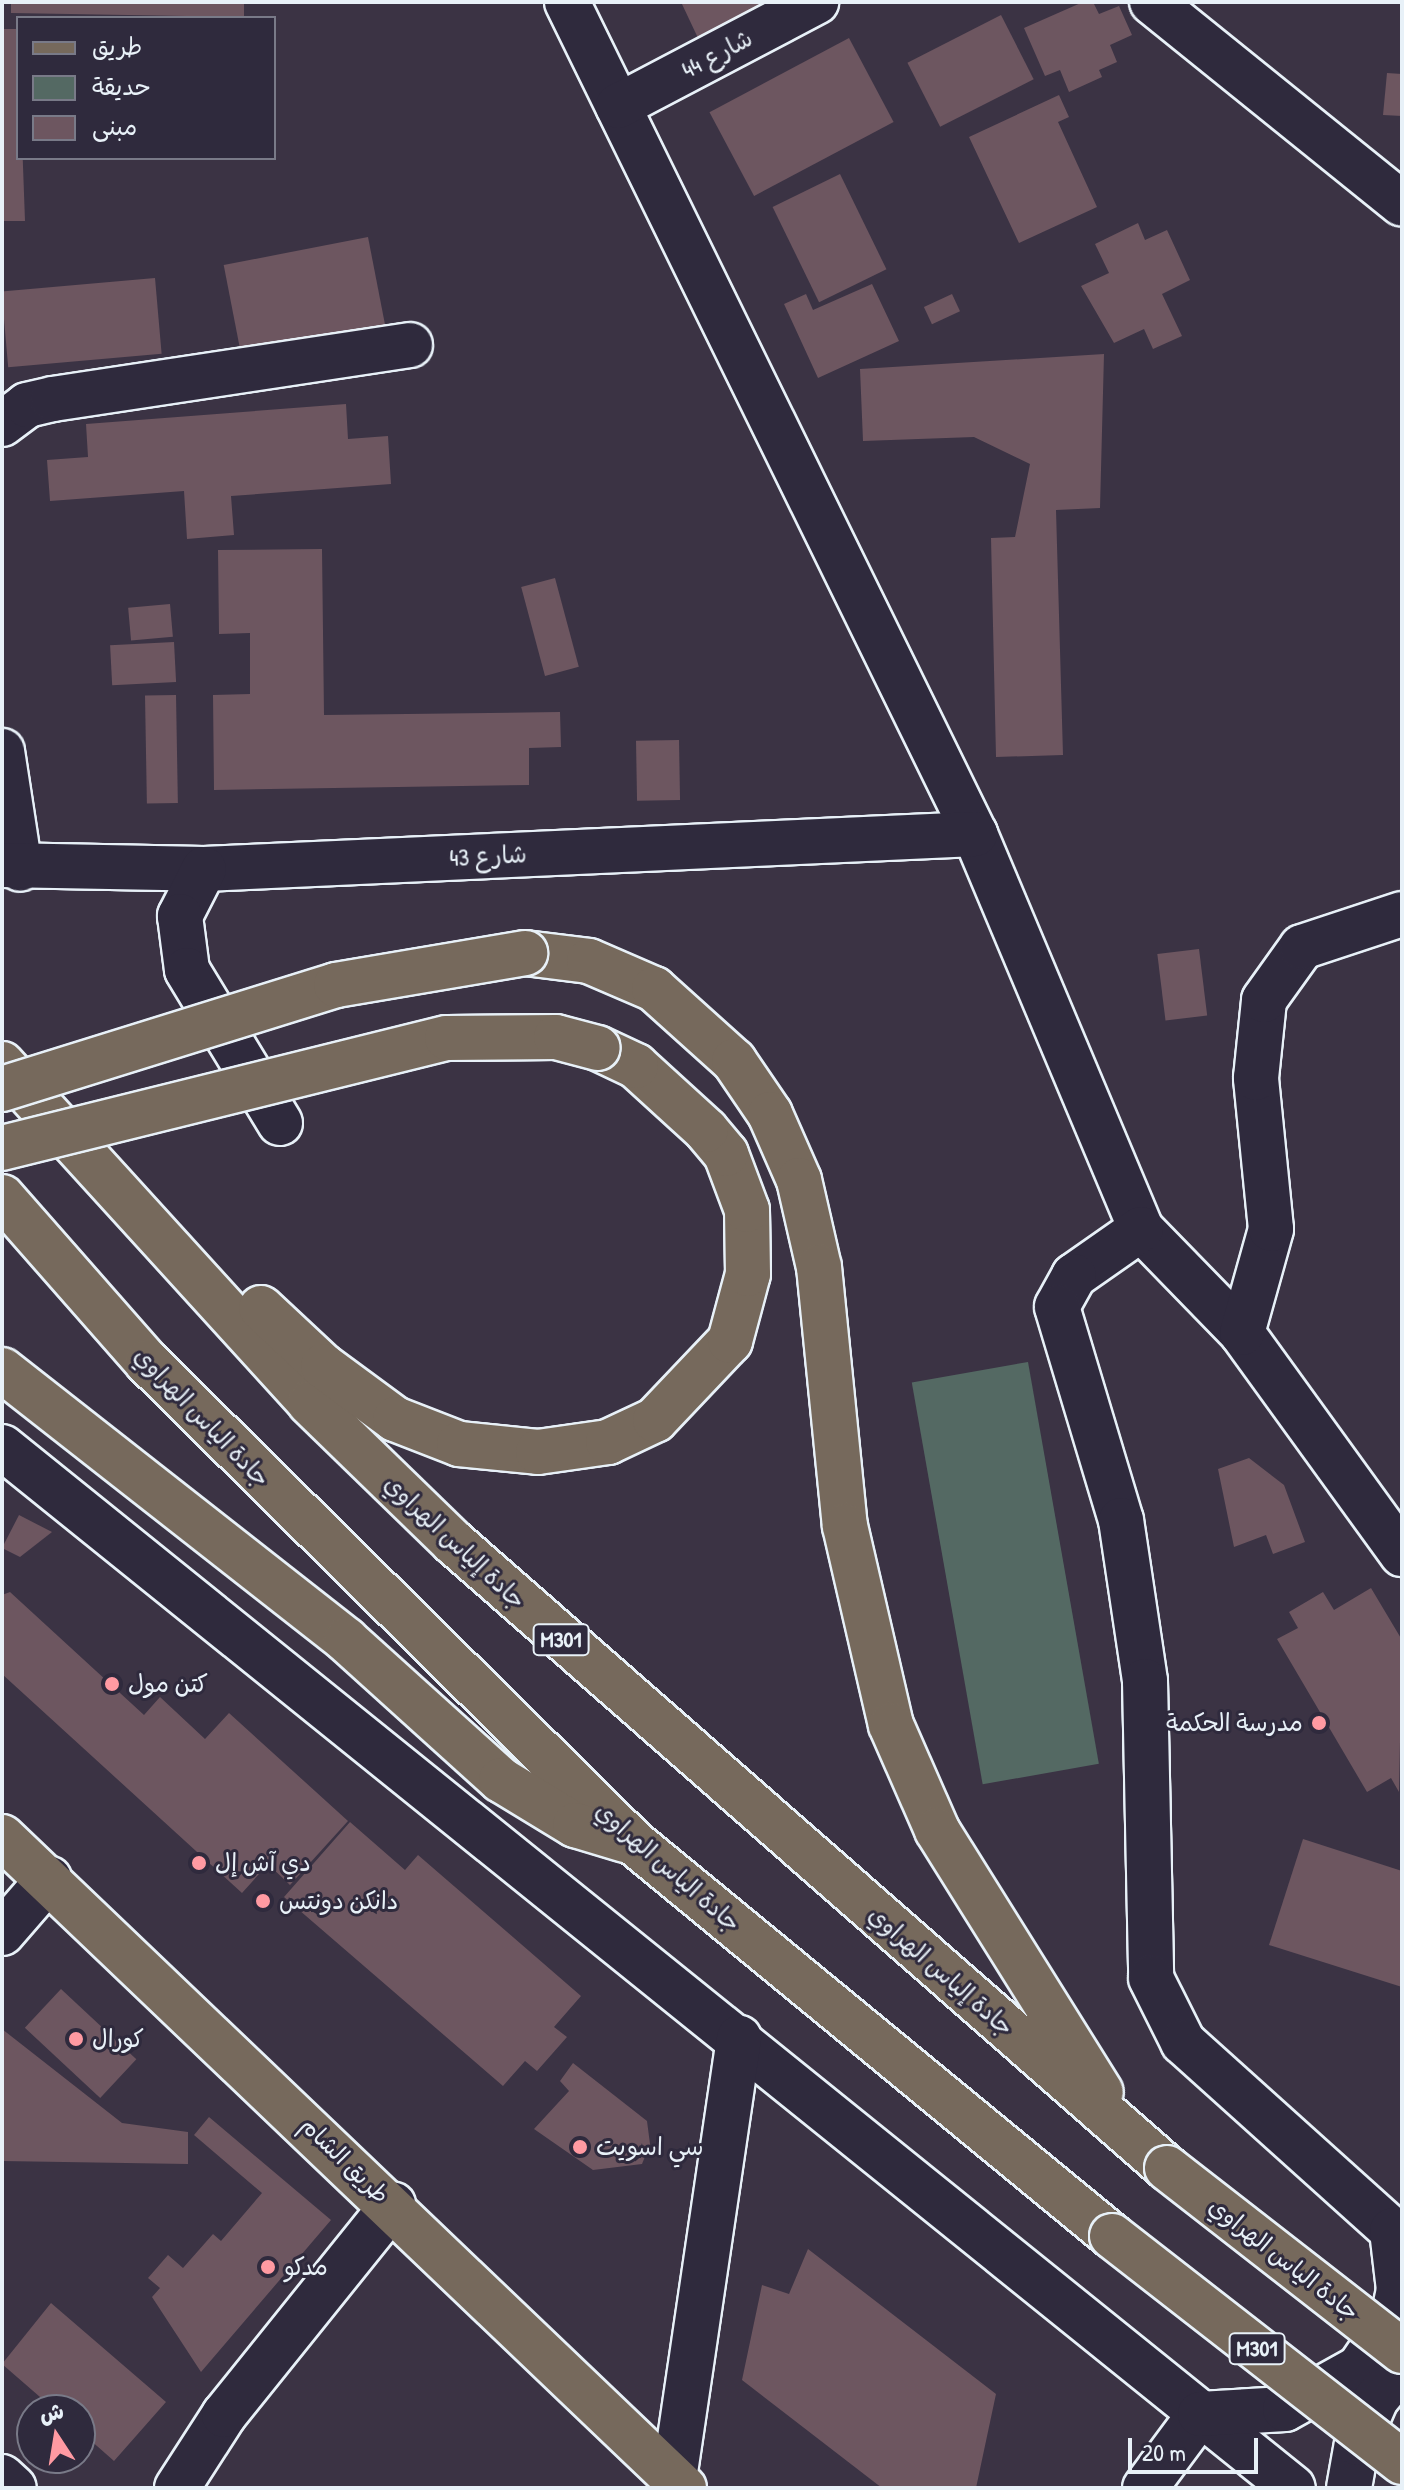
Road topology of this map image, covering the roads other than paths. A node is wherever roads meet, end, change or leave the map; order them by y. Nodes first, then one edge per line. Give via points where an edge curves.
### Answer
1 (567, 2) edge
2 (816, 2) edge
3 (1152, 2) edge
4 (618, 106) junction
5 (1402, 204) edge
6 (410, 345) dead end
7 (2, 424) edge
8 (2, 751) edge
9 (975, 834) junction
10 (11, 867) edge
11 (204, 869) junction
12 (1402, 914) edge
13 (2, 1064) edge
14 (2, 1089) edge
15 (280, 1123) dead end
16 (2, 1148) edge
17 (96, 1166) junction
18 (2, 1197) edge
19 (1141, 1229) junction
20 (1242, 1333) junction
21 (2, 1370) edge
22 (2, 1447) edge
23 (1402, 1554) edge
24 (2, 1837) edge
25 (633, 1842) junction
26 (49, 1879) junction
27 (2, 1933) edge
28 (739, 2038) junction
29 (1130, 2135) junction
30 (1167, 2168) joint
31 (393, 2205) junction
32 (1397, 2234) edge
33 (1402, 2351) edge
34 (1402, 2368) edge
35 (1200, 2414) junction
36 (1402, 2462) edge
37 (2, 2477) edge
38 (679, 2484) edge
39 (14, 2488) edge
40 (177, 2488) edge
41 (1145, 2488) edge
42 (1293, 2488) edge
43 (1349, 2488) edge

1 - 4 street
2 - 4 street, شارع 44
3 - 5 street
4 - 9 street
6 - 7 street via 53,399 27,405
8 - 10 street
9 - 11 street, شارع 43
9 - 19 street
10 - 11 street, شارع 43
11 - 15 street via 180,916 187,970
12 - 20 street via 1302,947 1264,1000 1256,1078 1271,1229
13 - 17 main road, جادة إلياس الهراوي / M301
14 - 29 main road, bridge via 336,985 478,956 589,961 622,971 687,1014 752,1085 799,1180 819,1267 845,1526 867,1639 912,1778 1001,1933
16 - 17 main road, bridge via 447,1038 556,1037 636,1066 706,1130 740,1184 749,1252 730,1341 655,1420 608,1442 538,1452 459,1444 424,1431 323,1366
17 - 29 main road, جادة إلياس الهراوي / M301 via 310,1403 453,1542
18 - 25 main road, جادة الياس الهراوي / M301 via 147,1362
19 - 20 street
19 - 32 street via 1074,1276 1057,1307 1121,1520 1145,1681 1151,1978 1183,2042
20 - 23 street
21 - 25 main road via 346,1640 533,1803
22 - 28 street
24 - 26 main road, طريق الشام
25 - 36 main road, جادة الياس الهراوي / M301, bridge via 1112,2236
26 - 27 street
26 - 31 main road, طريق الشام
28 - 35 street
28 - 38 street
29 - 30 main road, جادة إلياس الهراوي / M301
30 - 33 main road, جادة الياس الهراوي / M301, bridge
31 - 38 main road, طريق الشام
31 - 40 street via 224,2415
32 - 35 street via 1400,2259 1393,2318 1359,2368 1285,2409
34 - 43 street via 1376,2399 1357,2443
35 - 41 street
35 - 42 street
37 - 39 street

